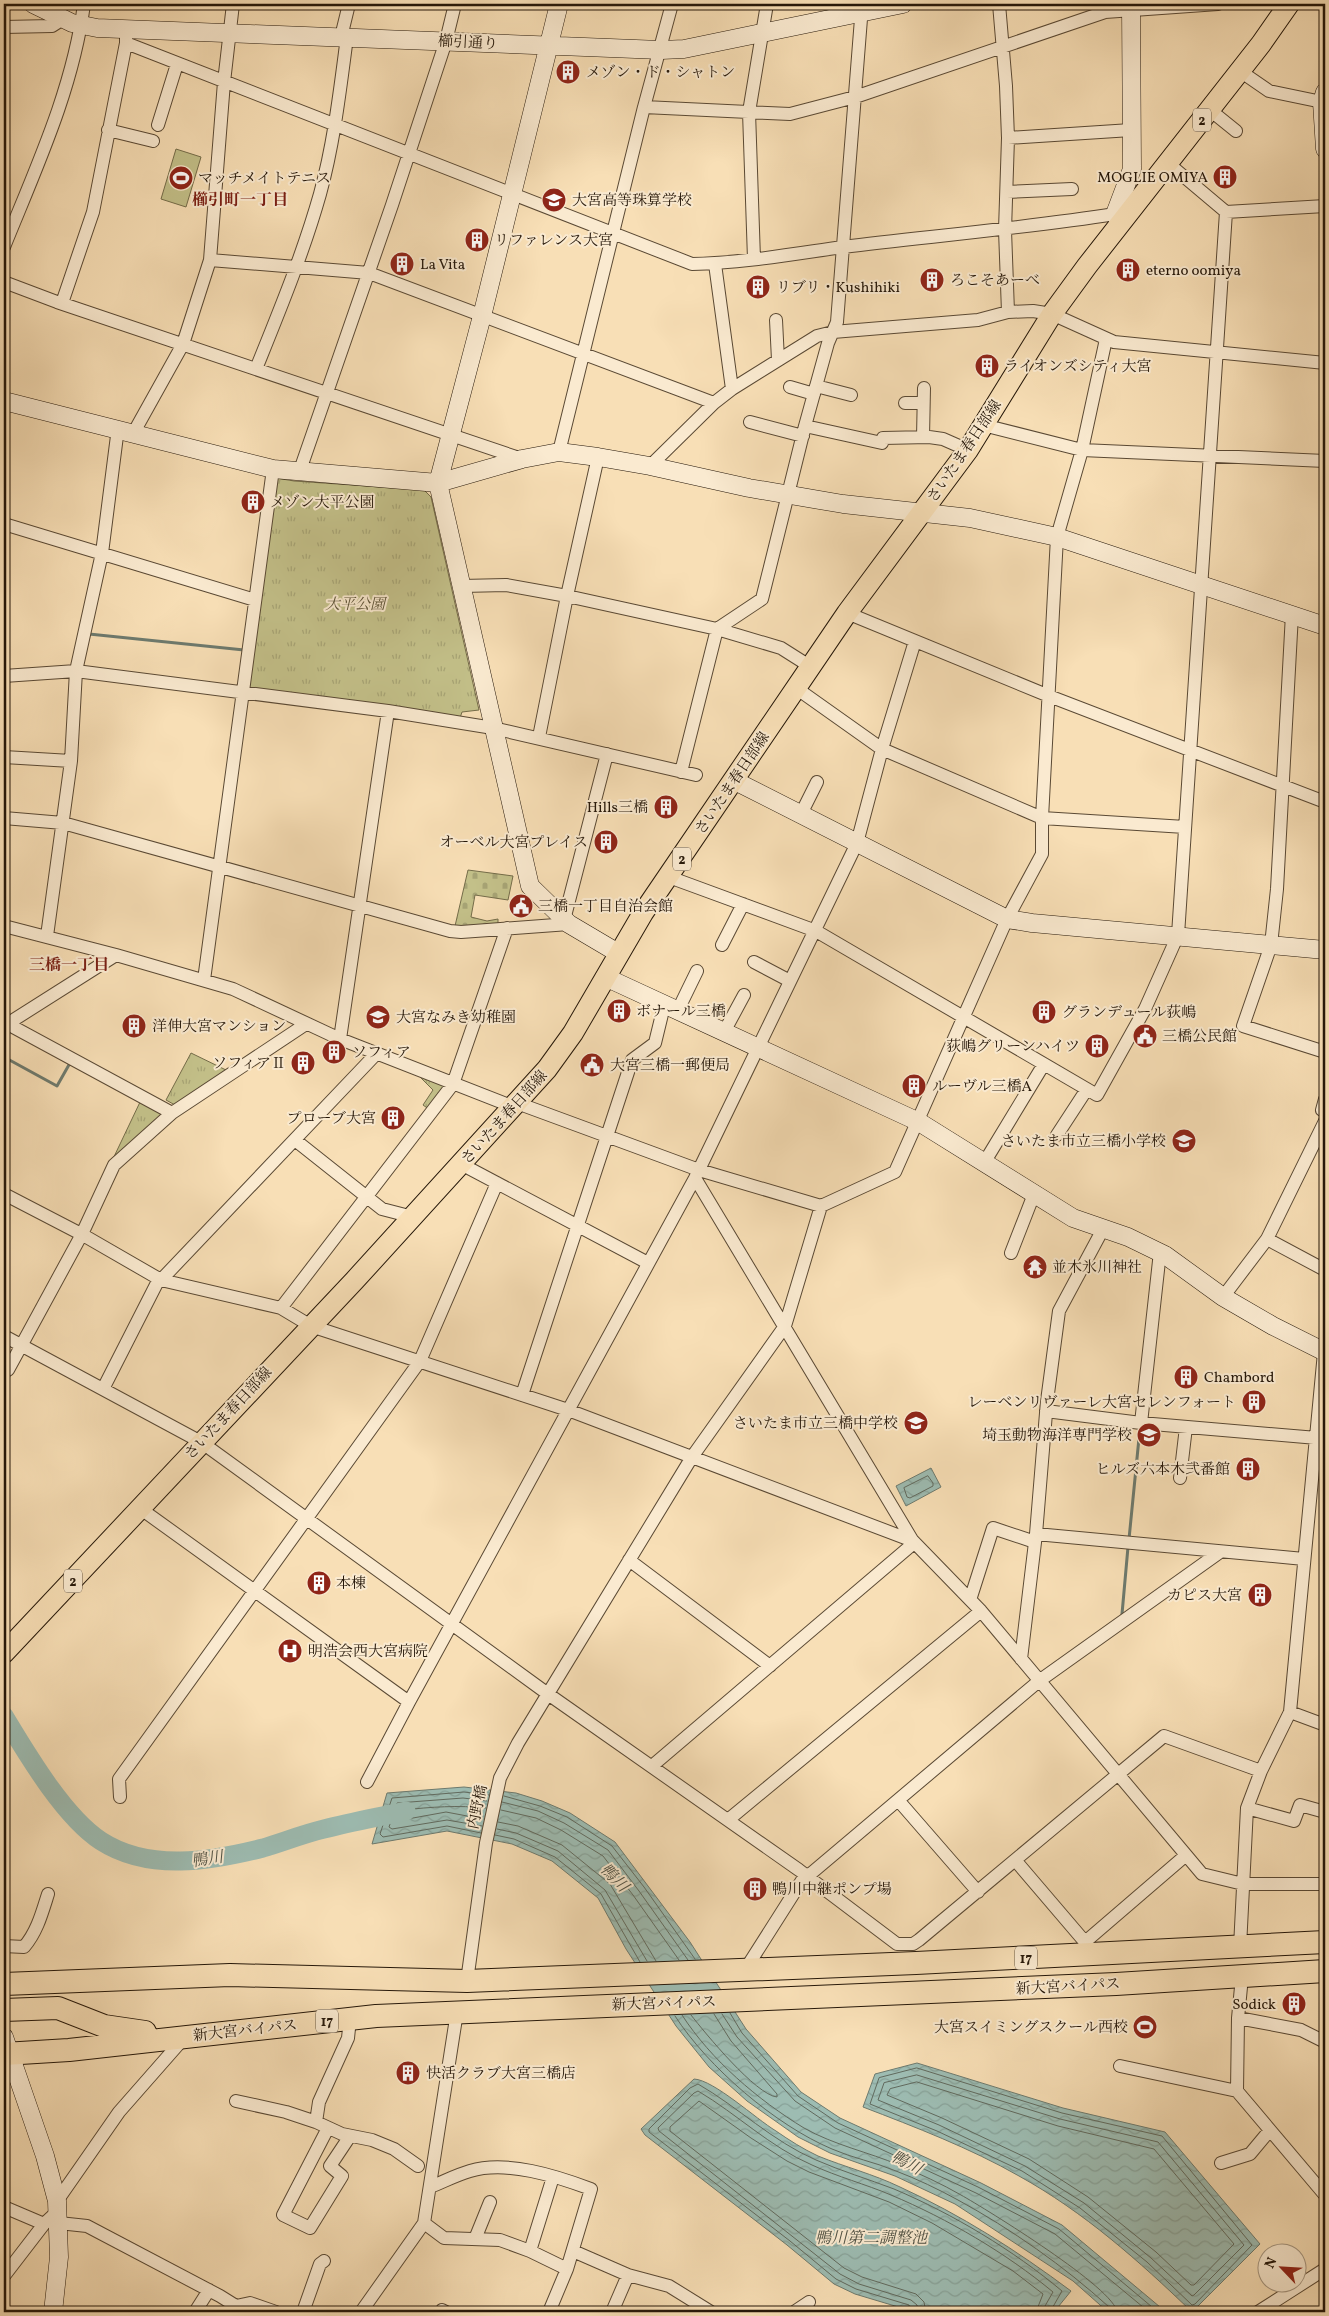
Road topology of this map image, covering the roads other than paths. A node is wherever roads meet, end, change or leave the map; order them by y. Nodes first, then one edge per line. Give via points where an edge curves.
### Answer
1 (33, 4) edge
2 (84, 4) edge
3 (233, 4) edge
4 (350, 4) edge
5 (455, 4) edge
6 (559, 4) edge
7 (672, 4) edge
8 (767, 4) edge
9 (903, 4) edge
10 (999, 4) edge
11 (1218, 4) edge
12 (1289, 4) edge
13 (1131, 7) edge
14 (861, 9) edge
15 (63, 19) junction
16 (81, 26) junction
17 (4, 27) edge
18 (230, 33) junction
19 (762, 34) junction
20 (126, 37) junction
21 (344, 37) junction
22 (446, 41) junction
23 (549, 46) junction
24 (1003, 47) junction
25 (661, 50) junction
26 (177, 64) junction
27 (1240, 71) junction
28 (224, 82) junction
29 (855, 96) junction
30 (1324, 97) edge
31 (644, 107) junction
32 (1210, 110) junction
33 (749, 112) junction
34 (334, 124) junction
35 (158, 125) dead end
36 (108, 130) junction
37 (1131, 130) junction
38 (1236, 131) dead end
39 (1008, 138) junction
40 (153, 141) dead end
41 (1325, 149) edge
42 (409, 154) junction
43 (1169, 164) junction
44 (1072, 189) dead end
45 (1006, 192) junction
46 (512, 194) junction
47 (1325, 206) edge
48 (1226, 212) junction
49 (1118, 218) junction
50 (1006, 230) junction
51 (614, 233) junction
52 (4, 246) edge
53 (844, 247) junction
54 (210, 260) junction
55 (754, 260) junction
56 (715, 264) junction
57 (297, 265) junction
58 (369, 273) junction
59 (4, 282) edge
60 (62, 303) junction
61 (1008, 312) junction
62 (1052, 314) junction
63 (482, 316) junction
64 (776, 320) dead end
65 (833, 332) junction
66 (1106, 339) junction
67 (183, 344) junction
68 (1216, 352) junction
69 (583, 353) junction
70 (778, 360) junction
71 (1325, 363) edge
72 (256, 369) junction
73 (790, 387) dead end
74 (924, 388) dead end
75 (732, 389) junction
76 (815, 390) junction
77 (327, 393) junction
78 (851, 395) dead end
79 (4, 401) edge
80 (714, 403) junction
81 (905, 403) dead end
82 (922, 404) junction
83 (750, 422) dead end
84 (983, 426) junction
85 (126, 430) junction
86 (804, 431) junction
87 (451, 434) junction
88 (923, 437) junction
89 (968, 450) junction
90 (1082, 450) junction
91 (559, 452) junction
92 (1209, 455) junction
93 (598, 457) junction
94 (522, 459) junction
95 (1325, 461) edge
96 (650, 466) junction
97 (273, 469) junction
98 (299, 473) junction
99 (438, 483) junction
100 (788, 494) junction
101 (922, 512) junction
102 (4, 524) edge
103 (1057, 537) junction
104 (102, 553) junction
105 (1201, 584) junction
106 (462, 586) junction
107 (567, 596) junction
108 (255, 600) junction
109 (847, 613) junction
110 (1292, 614) junction
111 (1325, 626) edge
112 (717, 629) junction
113 (915, 641) junction
114 (811, 666) junction
115 (76, 671) junction
116 (4, 676) edge
117 (796, 688) junction
118 (242, 692) junction
119 (1049, 696) junction
120 (388, 711) junction
121 (493, 728) junction
122 (539, 737) junction
123 (882, 749) junction
124 (1192, 749) junction
125 (607, 754) junction
126 (4, 757) edge
127 (71, 761) junction
128 (681, 772) junction
129 (696, 775) dead end
130 (734, 780) junction
131 (818, 782) dead end
132 (1281, 786) junction
133 (1325, 802) edge
134 (801, 814) junction
135 (4, 818) edge
136 (1042, 818) junction
137 (63, 823) junction
138 (1185, 827) junction
139 (858, 843) junction
140 (218, 866) junction
141 (669, 878) junction
142 (743, 904) junction
143 (359, 906) junction
144 (1007, 918) junction
145 (567, 922) junction
146 (4, 926) edge
147 (507, 928) junction
148 (816, 931) junction
149 (47, 936) junction
150 (1178, 936) junction
151 (722, 945) dead end
152 (1271, 945) junction
153 (1325, 950) edge
154 (618, 953) junction
155 (116, 955) junction
156 (754, 962) dead end
157 (697, 971) dead end
158 (604, 977) junction
159 (204, 980) junction
160 (790, 981) junction
161 (744, 995) dead end
162 (671, 1009) junction
163 (963, 1017) junction
164 (5, 1024) edge
165 (306, 1024) junction
166 (724, 1032) junction
167 (340, 1039) junction
168 (758, 1047) junction
169 (1325, 1052) edge
170 (377, 1053) junction
171 (1044, 1064) junction
172 (453, 1084) junction
173 (1087, 1088) junction
174 (1325, 1099) edge
175 (516, 1105) junction
176 (1325, 1112) edge
177 (172, 1113) junction
178 (1325, 1121) edge
179 (919, 1122) junction
180 (1057, 1135) dead end
181 (608, 1137) junction
182 (295, 1140) junction
183 (984, 1162) junction
184 (461, 1164) junction
185 (697, 1174) junction
186 (497, 1183) junction
187 (4, 1194) edge
188 (1034, 1194) junction
189 (367, 1197) junction
190 (821, 1206) junction
191 (412, 1217) junction
192 (579, 1226) junction
193 (1103, 1229) junction
194 (82, 1234) junction
195 (1267, 1239) junction
196 (1160, 1252) junction
197 (1011, 1253) dead end
198 (648, 1263) junction
199 (1325, 1270) edge
200 (160, 1279) junction
201 (1223, 1297) junction
202 (281, 1308) junction
203 (311, 1326) junction
204 (785, 1326) junction
205 (4, 1336) edge
206 (22, 1346) junction
207 (1325, 1348) edge
208 (420, 1361) junction
209 (8, 1370) dead end
210 (103, 1389) junction
211 (522, 1395) junction
212 (568, 1410) junction
213 (1046, 1411) junction
214 (1141, 1423) junction
215 (1186, 1427) junction
216 (1321, 1436) edge
217 (201, 1442) junction
218 (692, 1457) junction
219 (1180, 1478) dead end
220 (141, 1509) junction
221 (306, 1519) junction
222 (1035, 1538) junction
223 (914, 1543) junction
224 (1220, 1552) junction
225 (1304, 1559) junction
226 (629, 1560) junction
227 (255, 1591) junction
228 (970, 1600) junction
229 (981, 1611) junction
230 (452, 1624) junction
231 (4, 1653) edge
232 (1021, 1659) junction
233 (770, 1666) junction
234 (1039, 1681) junction
235 (548, 1694) junction
236 (409, 1702) junction
237 (1290, 1712) junction
238 (1325, 1724) edge
239 (652, 1766) junction
240 (1262, 1771) junction
241 (1117, 1774) junction
242 (367, 1782) dead end
243 (120, 1797) dead end
244 (898, 1800) junction
245 (1247, 1808) junction
246 (1325, 1812) edge
247 (728, 1820) junction
248 (1185, 1856) junction
249 (1015, 1860) junction
250 (807, 1875) junction
251 (1243, 1884) junction
252 (1325, 1884) edge
253 (978, 1892) junction
254 (48, 1894) dead end
255 (1325, 1942) edge
256 (4, 1946) edge
257 (1240, 1947) junction
258 (1084, 1948) junction
259 (736, 1970) junction
260 (1325, 1971) edge
261 (467, 1981) junction
262 (4, 1984) edge
263 (1241, 1987) dead end
264 (4, 2010) edge
265 (457, 2012) junction
266 (1238, 2018) junction
267 (350, 2019) junction
268 (186, 2036) junction
269 (1325, 2042) edge
270 (6, 2048) edge
271 (1120, 2066) dead end
272 (1237, 2092) junction
273 (236, 2101) dead end
274 (316, 2122) junction
275 (328, 2128) junction
276 (1270, 2130) junction
277 (350, 2136) junction
278 (1221, 2163) dead end
279 (418, 2166) dead end
280 (553, 2177) junction
281 (430, 2187) junction
282 (1325, 2195) edge
283 (490, 2202) dead end
284 (4, 2207) edge
285 (55, 2215) junction
286 (424, 2223) junction
287 (475, 2240) junction
288 (530, 2251) junction
289 (573, 2251) junction
290 (324, 2261) dead end
291 (567, 2269) junction
292 (1325, 2269) edge
293 (628, 2275) junction
294 (4, 2276) edge
295 (209, 2290) junction
296 (809, 2302) dead end
297 (235, 2309) edge
298 (53, 2312) edge
299 (195, 2312) edge
300 (276, 2312) edge
301 (303, 2312) edge
302 (362, 2312) edge
303 (441, 2312) edge
304 (446, 2312) edge
305 (549, 2312) edge
306 (612, 2312) edge
307 (711, 2312) edge
308 (794, 2312) edge
309 (1260, 2312) edge

1 - 15 street, 櫛引通り
2 - 16 street
3 - 18 street
4 - 21 street
5 - 22 street
6 - 23 street
7 - 25 street
8 - 19 street
9 - 14 street, 櫛引通り
10 - 24 street
11 - 13 street
12 - 27 main road, さいたま春日部線 / 2
13 - 24 street via 1105,12
13 - 37 street
14 - 19 street, 櫛引通り
14 - 29 street
15 - 16 street, 櫛引通り
15 - 17 street via 52,26
16 - 20 street, 櫛引通り
16 - 52 street via 61,104
18 - 20 street, 櫛引通り
18 - 21 street, 櫛引通り
18 - 28 street
19 - 25 street, 櫛引通り via 684,49
19 - 33 street
20 - 26 street
20 - 36 street
21 - 22 street, 櫛引通り
21 - 34 street
22 - 23 street, 櫛引通り
22 - 42 street
23 - 25 street, 櫛引通り
23 - 46 street
24 - 29 street
24 - 39 street
25 - 31 street
26 - 28 street
26 - 35 street
27 - 30 street via 1269,91
27 - 32 main road, さいたま春日部線 / 2
28 - 34 street
28 - 54 street
29 - 33 street via 790,114
29 - 53 street
30 - 41 street
31 - 33 street
31 - 51 street
32 - 38 street
32 - 43 main road, さいたま春日部線 / 2
33 - 55 street
34 - 42 street
34 - 57 street via 320,194
36 - 40 street
36 - 60 street via 93,212
37 - 39 street
37 - 49 street via 1132,169
39 - 45 street
42 - 46 street
42 - 58 street
43 - 48 street
43 - 49 main road, さいたま春日部線 / 2
44 - 45 street
45 - 50 street
46 - 51 street
46 - 63 street
47 - 48 street
48 - 68 street
49 - 50 street
49 - 62 main road, さいたま春日部線 / 2
50 - 53 street
50 - 61 street
51 - 56 street via 692,264
51 - 69 street
53 - 55 street
53 - 65 street via 837,322
54 - 57 street
54 - 67 street
55 - 56 street
56 - 75 street
57 - 58 street
57 - 72 street
58 - 63 street
58 - 77 street
59 - 60 street
60 - 67 street
61 - 62 street
61 - 65 street via 978,320
62 - 66 street
62 - 84 main road, さいたま春日部線 / 2
63 - 69 street
63 - 87 street
64 - 70 street
65 - 70 street via 818,336
65 - 76 street
66 - 68 street
66 - 90 street
67 - 72 street
67 - 85 street
68 - 71 street
68 - 92 street
69 - 80 street
69 - 91 street
70 - 75 street
72 - 77 street
73 - 76 street
74 - 82 street
75 - 80 street
76 - 78 street
76 - 86 street
77 - 87 street
77 - 98 street
79 - 85 street
80 - 96 street
81 - 82 street
82 - 88 street
83 - 86 street
84 - 89 main road, さいたま春日部線 / 2
84 - 90 street
85 - 97 street
85 - 104 street
86 - 88 street via 882,443 883,438
86 - 100 street
87 - 94 street
87 - 99 street
88 - 89 street via 943,440
89 - 101 main road, さいたま春日部線 / 2
90 - 92 street
90 - 103 street
91 - 93 street
91 - 94 street
92 - 95 street
92 - 105 street
93 - 96 street
93 - 107 street
94 - 99 street
96 - 100 street
97 - 98 street
97 - 108 street
98 - 99 street
99 - 106 street
100 - 101 street via 843,504
100 - 112 street via 762,599
101 - 103 street via 970,518
101 - 109 main road, さいたま春日部線 / 2
102 - 104 street
103 - 105 street
103 - 119 street
104 - 108 street
104 - 115 street
105 - 110 street
105 - 124 street
106 - 107 street via 506,585
106 - 121 street
107 - 112 street
107 - 122 street
108 - 118 street
109 - 113 street
109 - 114 main road, さいたま春日部線 / 2
110 - 111 street
110 - 132 street
112 - 114 street via 781,648
112 - 128 street
113 - 119 street
113 - 123 street
114 - 117 main road, さいたま春日部線 / 2
115 - 116 street
115 - 118 street
115 - 127 street
117 - 123 street
117 - 130 main road, さいたま春日部線 / 2
118 - 120 street
118 - 140 street
119 - 124 street
119 - 136 street
120 - 121 street
120 - 143 street
121 - 122 street
121 - 145 street via 530,886
122 - 125 street
123 - 136 street
123 - 139 street
124 - 132 street
124 - 138 street
125 - 128 street
125 - 145 street
126 - 127 street
127 - 137 street
128 - 129 street
130 - 134 street
130 - 141 main road, さいたま春日部線 / 2
131 - 134 street
132 - 133 street
132 - 152 street
134 - 139 street
135 - 137 street
136 - 138 street
136 - 144 street via 1042,854
137 - 140 street
137 - 149 street
138 - 150 street
139 - 144 street
139 - 148 street
140 - 143 street
140 - 159 street
141 - 142 street
141 - 154 main road, さいたま春日部線 / 2
142 - 148 street
142 - 151 street
143 - 147 street via 450,931
143 - 167 street
144 - 150 street
144 - 163 street
145 - 147 street
145 - 154 street
146 - 149 street
147 - 172 street
148 - 160 street
148 - 163 street
149 - 155 street
150 - 152 street
150 - 173 street via 1145,1009 1097,1095
152 - 153 street
152 - 169 street via 1243,1026
154 - 158 main road, さいたま春日部線 / 2
155 - 159 street
155 - 164 street
156 - 160 street
157 - 162 street
158 - 162 street
158 - 175 main road, さいたま春日部線 / 2 via 573,1033
159 - 165 street via 233,989
160 - 168 street
161 - 166 street
162 - 166 street
162 - 181 street via 655,1043 632,1060
163 - 171 street
163 - 179 street
164 - 177 street
165 - 167 street
165 - 177 street
166 - 168 street
167 - 170 street
168 - 179 street
168 - 185 street
170 - 172 street
170 - 182 street
171 - 173 street
171 - 183 street
172 - 175 street
172 - 189 street
173 - 180 street
174 - 176 street via 1322,1110
175 - 181 street
175 - 184 main road, さいたま春日部線 / 2
177 - 194 street via 114,1164
178 - 195 street
179 - 183 street
179 - 190 street via 895,1172
181 - 185 street
181 - 192 street
182 - 189 street
182 - 200 street
183 - 188 street
184 - 186 street
184 - 191 main road, さいたま春日部線 / 2
185 - 190 street
185 - 198 street
185 - 204 street
186 - 192 street
186 - 208 street
187 - 194 street
188 - 193 street via 1073,1218
188 - 197 street
189 - 191 street via 382,1209
189 - 202 street
190 - 204 street, 内野橋
191 - 203 main road, さいたま春日部線 / 2
192 - 198 street
192 - 211 street
193 - 196 street
193 - 213 street via 1059,1311
194 - 200 street
194 - 206 street
195 - 199 street
195 - 201 street
196 - 201 street
196 - 214 street
198 - 212 street
200 - 202 street
200 - 210 street
201 - 207 street via 1273,1326
202 - 203 street
203 - 208 street
203 - 217 main road, さいたま春日部線 / 2
204 - 218 street, 内野橋
204 - 223 street
205 - 206 street
206 - 209 street
206 - 210 street
207 - 216 street
208 - 211 street
208 - 221 street
210 - 217 street
211 - 212 street
212 - 218 street
212 - 230 street
213 - 214 street
213 - 222 street
214 - 215 street
215 - 216 street
215 - 219 street
216 - 225 street
217 - 220 main road, さいたま春日部線 / 2
217 - 221 street
218 - 223 street
218 - 226 street, 内野橋
220 - 227 street
220 - 231 main road, さいたま春日部線 / 2
221 - 227 street
221 - 230 street
222 - 224 street
222 - 228 street via 993,1528
222 - 232 street
223 - 228 street
223 - 233 street
224 - 225 street
224 - 234 street
225 - 237 street
226 - 233 street
226 - 235 street, 内野橋
227 - 236 street
227 - 243 street via 119,1779
228 - 229 street
229 - 232 street
229 - 247 street
230 - 235 street
230 - 236 street
232 - 234 street
233 - 239 street
234 - 241 street
234 - 244 street
235 - 239 street
235 - 261 street, 内野橋 via 500,1778 486,1843
236 - 242 street
237 - 238 street
237 - 240 street
239 - 247 street
240 - 241 street via 1164,1736
240 - 245 street
241 - 248 street
241 - 249 street
244 - 250 street
244 - 253 street
245 - 246 street via 1294,1821 1300,1805
245 - 251 street
247 - 250 street
248 - 251 street via 1202,1874
248 - 258 street
249 - 253 street
249 - 258 street
250 - 253 street via 897,1944 913,1944
250 - 259 street
251 - 252 street
251 - 257 street
254 - 256 street via 37,1927 24,1947
255 - 257 highway, 新大宮バイパス / 17
257 - 258 highway, 新大宮バイパス / 17
258 - 259 highway, 新大宮バイパス / 17
259 - 261 highway, 新大宮バイパス / 17
260 - 265 highway, 新大宮バイパス / 17 via 1106,1984
261 - 262 highway, 新大宮バイパス / 17 via 230,1975
263 - 266 street
264 - 268 highway via 58,2008 104,2026
265 - 267 highway, 新大宮バイパス / 17
265 - 281 street
266 - 269 street via 1301,2030
266 - 272 street
267 - 268 highway, 新大宮バイパス / 17
267 - 274 street via 348,2038 319,2102
268 - 270 highway, 新大宮バイパス / 17 via 69,2050
268 - 285 street via 119,2112
270 - 285 street via 49,2169
271 - 272 street
272 - 276 street
273 - 274 street
274 - 275 street
275 - 277 street
275 - 277 street via 283,2215 310,2228 342,2176 330,2166
276 - 278 street via 1250,2154
276 - 282 street
277 - 279 street via 394,2149
280 - 281 street via 511,2167 471,2170
280 - 288 street
280 - 289 street via 591,2189
281 - 286 street
283 - 287 street
284 - 285 street
285 - 294 street
285 - 295 street via 87,2226
285 - 298 street via 59,2256
286 - 287 street via 444,2238
286 - 302 street
287 - 288 street via 500,2240
288 - 291 street
289 - 291 street
289 - 293 street
290 - 301 street via 320,2264
291 - 305 street
292 - 309 street
293 - 306 street
293 - 307 street via 669,2286
295 - 297 street
295 - 299 street
296 - 308 street
297 - 300 street via 250,2303
303 - 304 street

